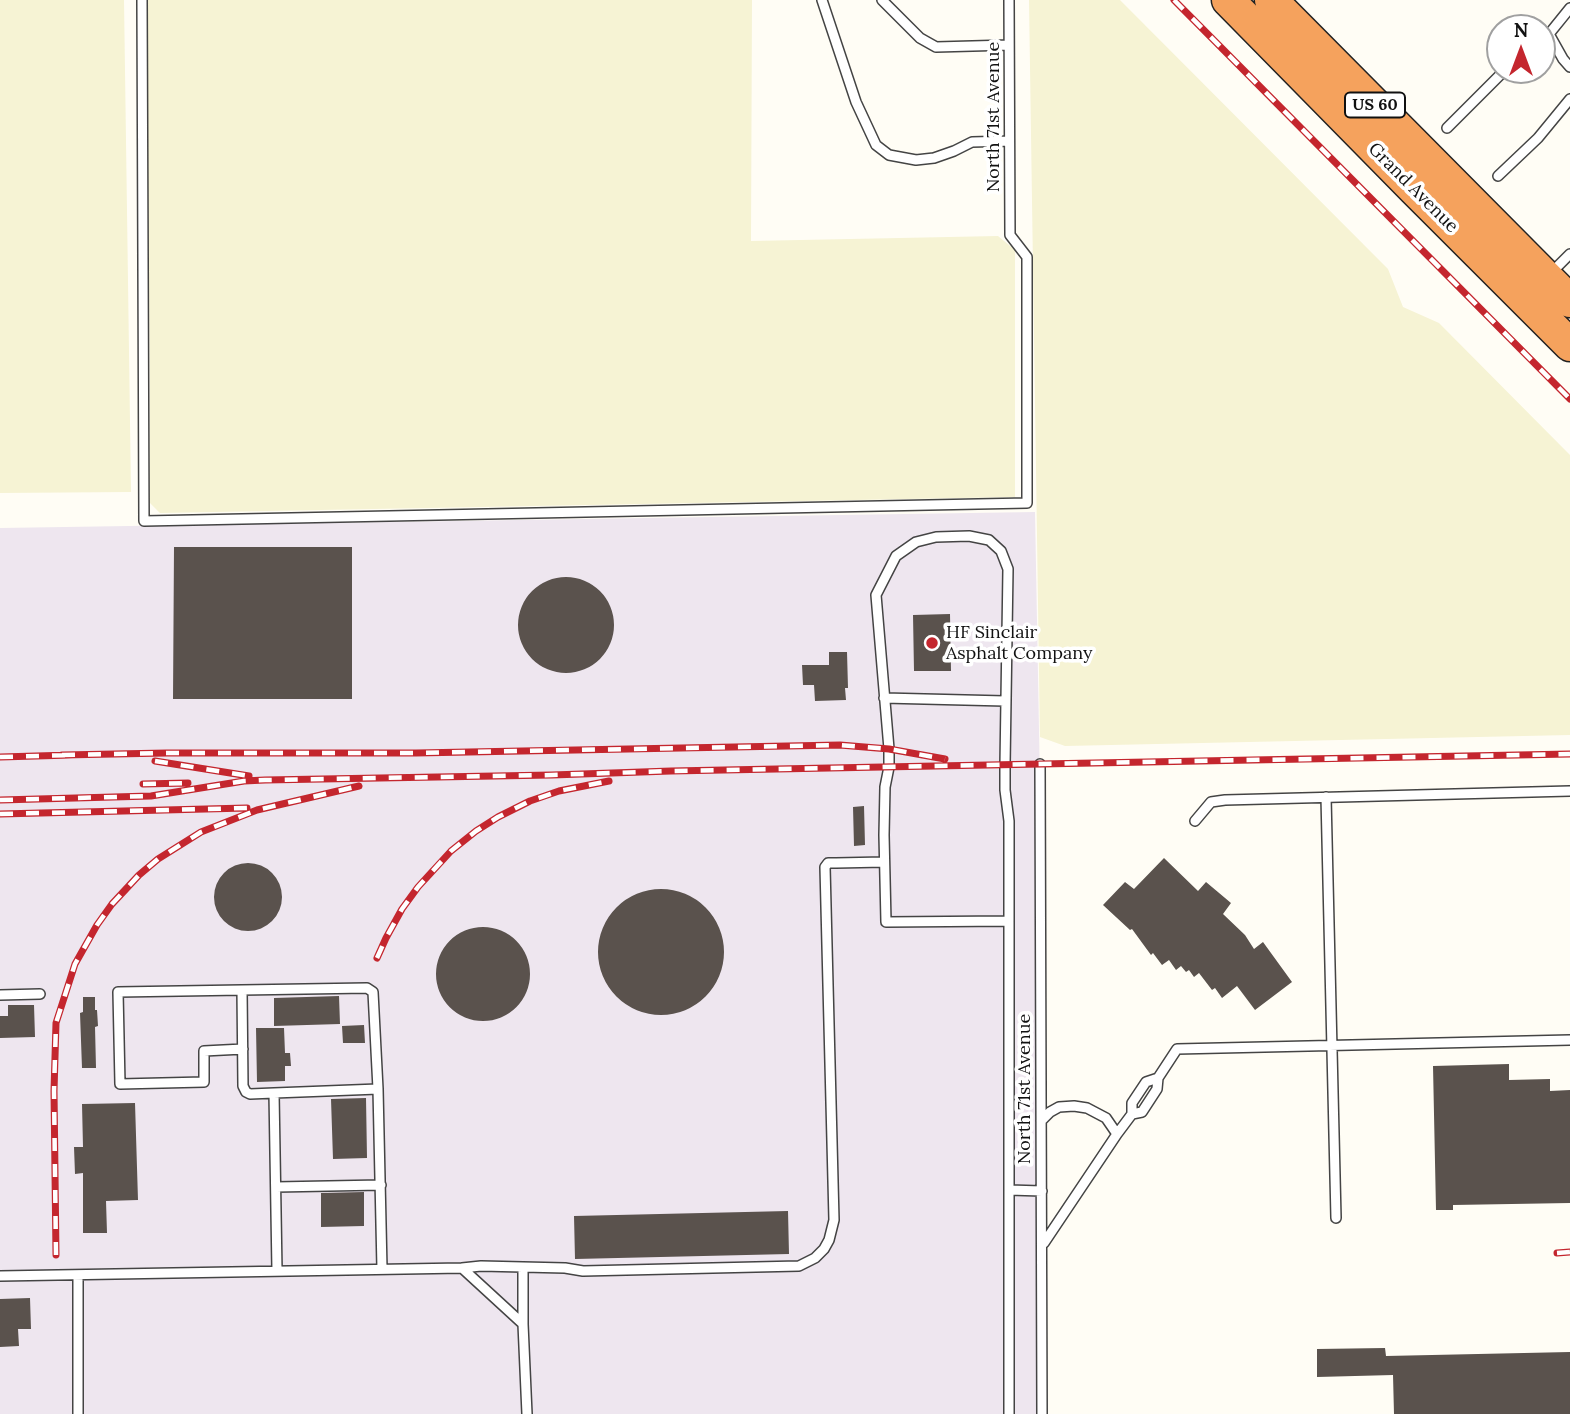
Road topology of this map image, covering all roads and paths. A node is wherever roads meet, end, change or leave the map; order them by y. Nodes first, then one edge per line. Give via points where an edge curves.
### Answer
1 (142, 0) edge
2 (822, 0) edge
3 (882, 0) edge
4 (1009, 0) edge
5 (1228, 0) edge
6 (1282, 7) edge
7 (1570, 8) edge
8 (1556, 24) edge
9 (1009, 45) junction
10 (1556, 50) edge
11 (1570, 67) edge
12 (1491, 84) edge
13 (1570, 99) edge
14 (1447, 128) dead end
15 (1009, 141) junction
16 (1498, 176) dead end
17 (1479, 209) junction
18 (1456, 230) junction
19 (1570, 254) edge
20 (1546, 278) junction
21 (1570, 301) edge
22 (1570, 345) edge
23 (884, 698) junction
24 (1005, 701) junction
25 (1040, 764) dead end
26 (1570, 791) edge
27 (1326, 797) junction
28 (1195, 821) dead end
29 (884, 862) junction
30 (1009, 921) junction
31 (242, 990) junction
32 (40, 994) dead end
33 (0, 995) edge
34 (1570, 1040) edge
35 (1332, 1045) junction
36 (243, 1049) junction
37 (378, 1089) junction
38 (274, 1093) junction
39 (1041, 1121) junction
40 (1116, 1134) junction
41 (381, 1185) junction
42 (276, 1187) junction
43 (1009, 1190) junction
44 (1042, 1191) junction
45 (1336, 1218) dead end
46 (1042, 1244) junction
47 (523, 1266) junction
48 (462, 1268) junction
49 (382, 1269) junction
50 (277, 1271) junction
51 (78, 1275) junction
52 (0, 1276) edge
53 (523, 1324) junction
54 (78, 1414) edge
55 (527, 1414) edge
56 (1009, 1414) edge
57 (1042, 1414) edge

1 - 15 lane, North 71st Avenue via 144,521 1027,503 1027,257 1010,234
2 - 15 lane via 856,102 882,150 916,160 934,158 972,142
3 - 9 lane via 920,38 936,47
4 - 9 lane, North 71st Avenue
5 - 18 highway, Grand Avenue / US 60
6 - 17 highway, Grand Avenue / US 60
7 - 8 lane
9 - 15 lane, North 71st Avenue
10 - 11 lane
12 - 14 lane
13 - 16 lane
17 - 18 highway
17 - 20 highway, Grand Avenue / US 60
18 - 22 highway, Grand Avenue / US 60
19 - 20 lane
20 - 21 highway, Grand Avenue / US 60
23 - 24 lane
23 - 24 lane, North 71st Avenue via 876,595 881,583 896,556 916,542 969,536 989,540 1001,551 1008,569
23 - 29 lane, North 71st Avenue via 889,749
24 - 30 lane, North 71st Avenue
25 - 39 lane, North 71st Avenue
26 - 27 lane
27 - 28 lane via 1211,802
27 - 35 lane
29 - 30 lane, North 71st Avenue via 886,922
29 - 47 lane via 828,863 825,867 834,1220 824,1249 799,1266 583,1271
30 - 43 lane, North 71st Avenue
31 - 36 lane
31 - 36 lane via 118,992 120,1084 204,1082 204,1051
31 - 37 lane via 367,988 373,992
32 - 33 lane
34 - 35 lane
35 - 40 lane via 1177,1049 1142,1112 1132,1114
35 - 45 lane
36 - 38 lane via 246,1092
37 - 38 lane
37 - 41 lane
38 - 42 lane
39 - 40 lane via 1059,1107 1074,1105 1105,1118
39 - 44 lane, North 71st Avenue
40 - 46 lane
41 - 42 lane
41 - 49 lane
42 - 50 lane
43 - 44 lane
43 - 56 lane, North 71st Avenue
44 - 46 lane, North 71st Avenue
46 - 57 lane, North 71st Avenue
47 - 48 lane
47 - 53 lane
48 - 49 lane
48 - 53 lane
49 - 50 lane
50 - 51 lane
51 - 52 lane
51 - 54 lane
53 - 55 lane

